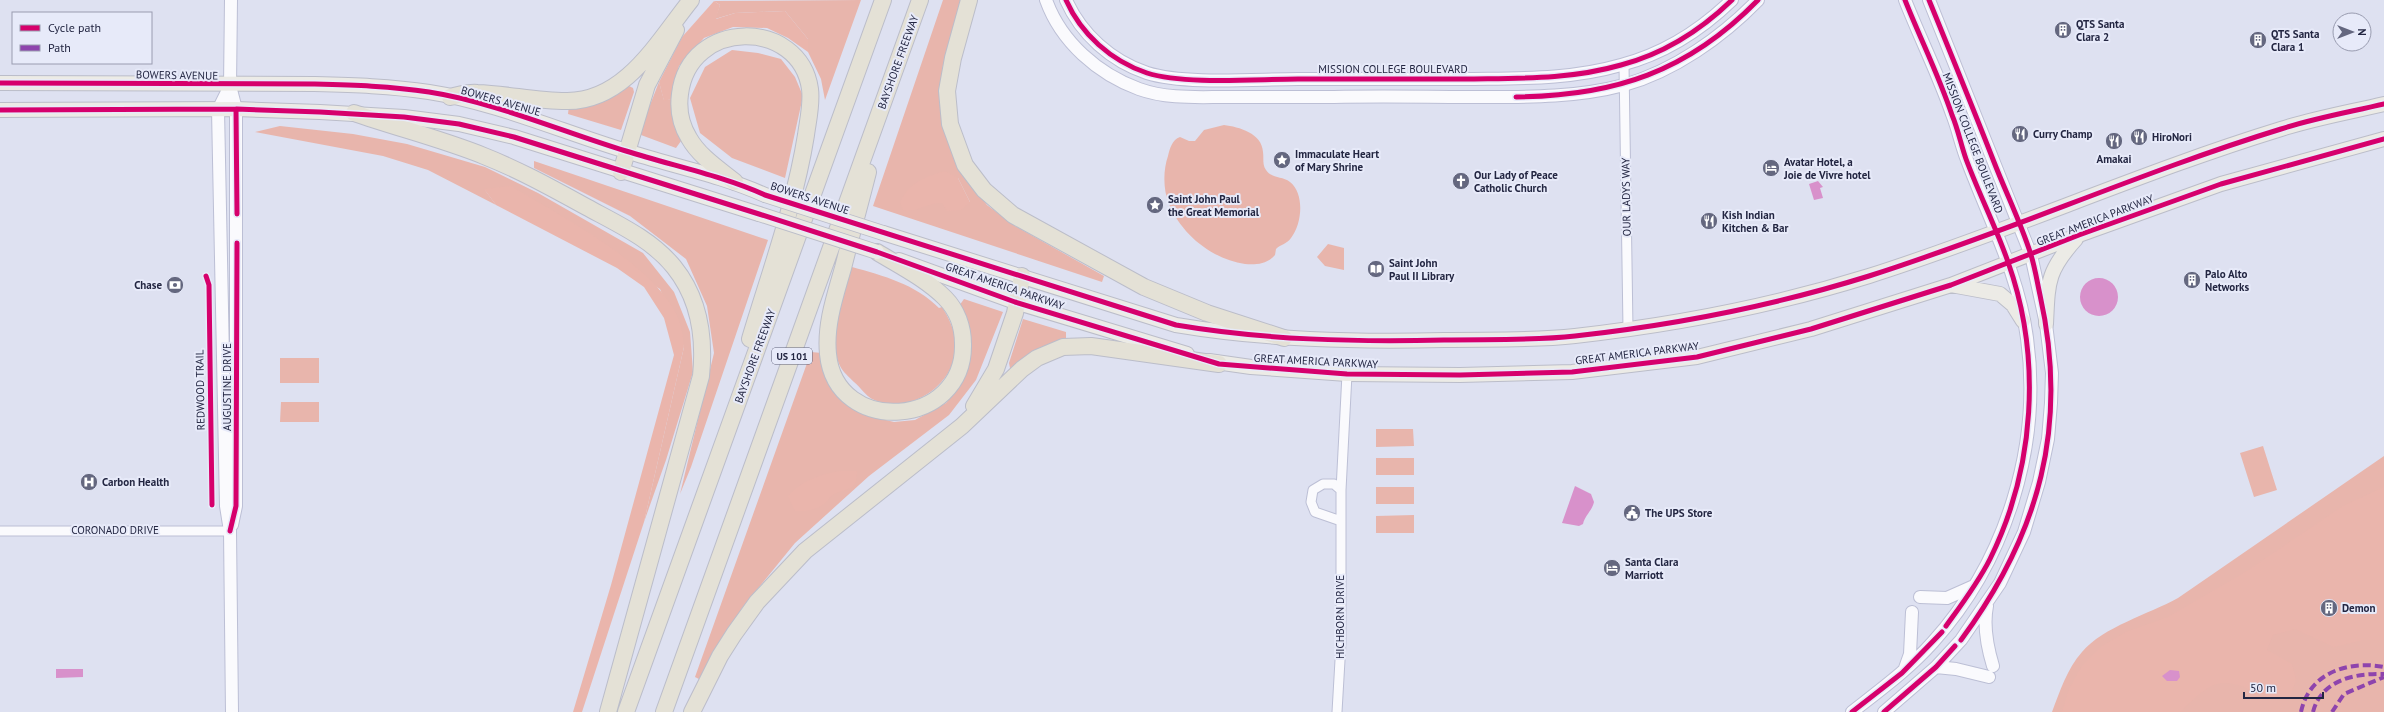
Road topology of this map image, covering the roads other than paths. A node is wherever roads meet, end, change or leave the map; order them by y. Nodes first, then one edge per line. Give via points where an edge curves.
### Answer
1 (231, 0) edge
2 (692, 0) edge
3 (883, 0) edge
4 (920, 0) edge
5 (969, 0) edge
6 (1046, 0) edge
7 (1066, 0) edge
8 (1732, 0) edge
9 (1758, 0) edge
10 (1899, 0) edge
11 (1905, 0) edge
12 (1929, 0) edge
13 (1910, 13) junction
14 (1624, 65) junction
15 (896, 68) junction
16 (0, 83) edge
17 (1624, 85) junction
18 (230, 86) junction
19 (450, 97) junction
20 (2384, 104) edge
21 (236, 109) junction
22 (0, 110) edge
23 (218, 110) junction
24 (354, 113) junction
25 (2384, 139) edge
26 (626, 151) junction
27 (621, 172) junction
28 (735, 182) junction
29 (2019, 224) junction
30 (883, 233) joint
31 (1997, 233) junction
32 (2079, 235) junction
33 (877, 252) junction
34 (2031, 255) junction
35 (2009, 263) junction
36 (1022, 276) junction
37 (1951, 285) junction
38 (1015, 302) junction
39 (2023, 321) junction
40 (2046, 324) junction
41 (1628, 329) junction
42 (1284, 338) junction
43 (1219, 364) junction
44 (1347, 374) junction
45 (962, 426) junction
46 (1341, 490) junction
47 (702, 504) junction
48 (1340, 521) junction
49 (0, 531) edge
50 (230, 531) junction
51 (1975, 586) junction
52 (1920, 597) dead end
53 (1987, 604) junction
54 (1912, 612) dead end
55 (1936, 667) junction
56 (1902, 673) junction
57 (232, 712) edge
58 (608, 712) edge
59 (626, 712) edge
60 (664, 712) edge
61 (692, 712) edge
62 (1337, 712) edge
63 (1852, 712) edge
64 (1884, 712) edge

1 - 18 street, AUGUSTINE DRIVE
2 - 19 highway via 633,72 610,90 587,99 566,101 476,92
2 - 26 highway via 648,84
3 - 47 highway, BAYSHORE FREEWAY / US 101
4 - 15 highway, BAYSHORE FREEWAY / US 101
5 - 42 highway via 947,91 950,124 965,165 984,190 1014,215 1144,287 1208,313
6 - 17 street via 1064,34 1096,66 1118,80 1160,94 1208,97 1547,97 1587,93
7 - 14 street, MISSION COLLEGE BOULEVARD via 1081,26 1106,51 1134,68 1168,77 1548,78 1572,76
8 - 14 street, MISSION COLLEGE BOULEVARD via 1688,35
9 - 17 street via 1721,33 1688,56
10 - 13 street
11 - 13 street, MISSION COLLEGE BOULEVARD
12 - 29 street, MISSION COLLEGE BOULEVARD
13 - 31 street, MISSION COLLEGE BOULEVARD
14 - 17 street, OUR LADYS WAY
15 - 33 highway via 834,300 828,354 840,385 857,402 884,412 910,412 933,402 951,384 962,361 963,338 956,312 946,298
15 - 60 highway, BAYSHORE FREEWAY / US 101
16 - 18 main road, BOWERS AVENUE
17 - 41 street, OUR LADYS WAY
18 - 19 main road, BOWERS AVENUE via 357,86 429,92
18 - 21 street, AUGUSTINE DRIVE
18 - 23 street, AUGUSTINE DRIVE
19 - 26 main road, BOWERS AVENUE
20 - 29 main road, GREAT AMERICA PARKWAY via 2280,129 2161,170
21 - 23 main road
21 - 24 main road
21 - 50 street, AUGUSTINE DRIVE via 236,506
22 - 23 main road
23 - 50 street, AUGUSTINE DRIVE via 226,506
24 - 27 main road via 459,124 514,137
24 - 58 highway via 484,156 538,181 623,227 662,254 693,298 702,333 701,376
25 - 32 main road, GREAT AMERICA PARKWAY via 2221,184
26 - 27 highway
26 - 28 main road, BOWERS AVENUE
27 - 33 main road, bridge
28 - 30 main road, BOWERS AVENUE, bridge via 765,195
28 - 47 highway via 714,165 689,138 679,110 681,84 697,55 713,43 737,37 760,38 781,46 799,62 810,89 810,110 796,184
29 - 31 main road, GREAT AMERICA PARKWAY
29 - 34 street, MISSION COLLEGE BOULEVARD
30 - 36 main road, GREAT AMERICA PARKWAY
31 - 35 street, MISSION COLLEGE BOULEVARD
31 - 41 main road, GREAT AMERICA PARKWAY via 1800,296 1706,317
32 - 34 main road, GREAT AMERICA PARKWAY
32 - 40 main road via 2061,255 2053,269 2048,283
33 - 38 main road, GREAT AMERICA PARKWAY
34 - 35 main road, GREAT AMERICA PARKWAY
34 - 40 street, MISSION COLLEGE BOULEVARD
35 - 37 main road, GREAT AMERICA PARKWAY
35 - 39 street, MISSION COLLEGE BOULEVARD
36 - 38 highway
36 - 42 main road, GREAT AMERICA PARKWAY via 1176,325 1225,333
37 - 39 main road via 2000,294 2012,304
37 - 44 main road, GREAT AMERICA PARKWAY via 1811,329 1697,357 1572,372 1460,375
38 - 43 main road, GREAT AMERICA PARKWAY
38 - 45 highway via 1015,313 996,369
39 - 51 street, MISSION COLLEGE BOULEVARD via 2027,338 2029,381 2027,434 2022,466 2005,524
40 - 53 street, MISSION COLLEGE BOULEVARD via 2052,373 2050,424 2045,460 2024,532 2009,566
41 - 42 main road, GREAT AMERICA PARKWAY via 1572,336 1417,340
43 - 44 main road, GREAT AMERICA PARKWAY
43 - 45 highway via 1091,346 1063,347 1037,358 1022,369
44 - 46 street, HICHBORN DRIVE
45 - 61 highway via 805,551 780,576 734,634
46 - 48 street, HICHBORN DRIVE
46 - 48 street via 1334,484 1323,484 1313,490 1311,502 1315,512
47 - 59 highway, BAYSHORE FREEWAY / US 101
48 - 62 street, HICHBORN DRIVE via 1341,643
49 - 50 street, CORONADO DRIVE
50 - 57 street, AUGUSTINE DRIVE
51 - 52 street via 1947,598
51 - 56 street, MISSION COLLEGE BOULEVARD via 1942,632
53 - 55 street, MISSION COLLEGE BOULEVARD via 1961,640
53 - 55 street via 1986,634 1991,671
54 - 56 street via 1910,654
55 - 64 street, MISSION COLLEGE BOULEVARD
56 - 63 street, MISSION COLLEGE BOULEVARD

